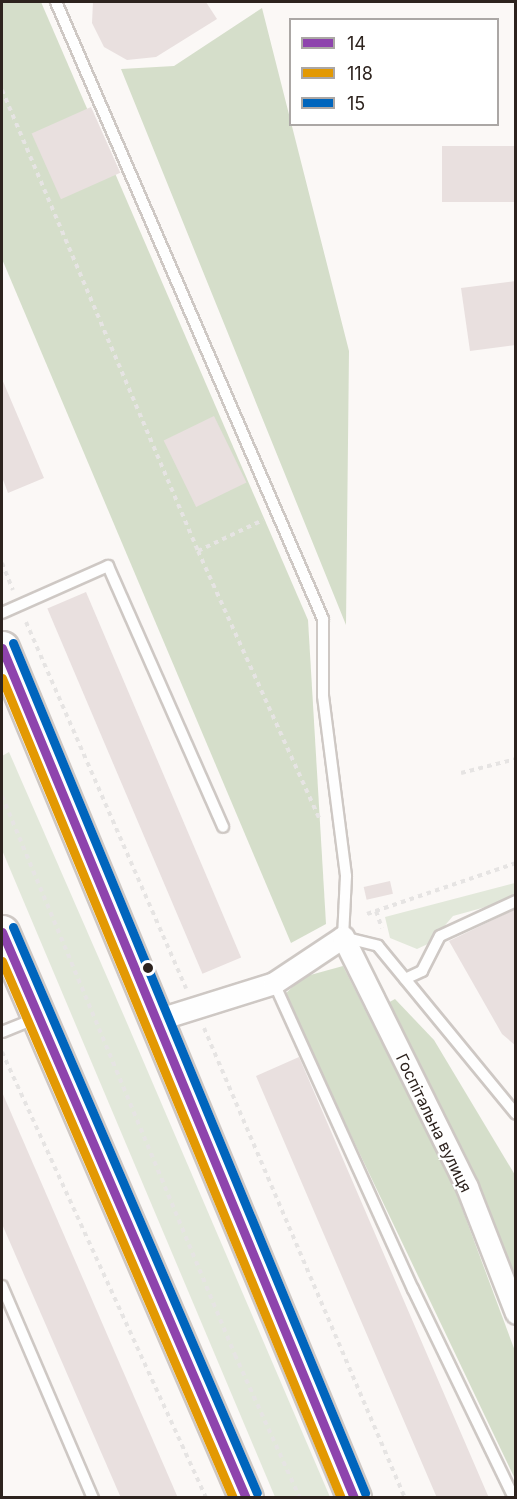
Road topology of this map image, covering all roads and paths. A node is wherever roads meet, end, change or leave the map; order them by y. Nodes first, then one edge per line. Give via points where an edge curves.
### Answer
1 (56, 2) edge
2 (2, 90) edge
3 (277, 514) junction
4 (198, 550) junction
5 (2, 563) edge
6 (19, 604) junction
7 (2, 613) edge
8 (5, 664) edge
9 (516, 759) edge
10 (461, 773) dead end
11 (2, 796) edge
12 (321, 822) dead end
13 (223, 827) dead end
14 (516, 863) edge
15 (516, 902) edge
16 (367, 914) dead end
17 (2, 932) edge
18 (343, 937) junction
19 (405, 979) junction
20 (274, 982) junction
21 (195, 1009) junction
22 (38, 1018) junction
23 (156, 1020) junction
24 (2, 1032) edge
25 (2, 1052) edge
26 (516, 1114) edge
27 (2, 1286) edge
28 (516, 1313) edge
29 (93, 1497) edge
30 (206, 1497) edge
31 (246, 1497) edge
32 (300, 1497) edge
33 (354, 1497) edge
34 (405, 1497) edge
35 (514, 1497) edge

1 - 3 lane
2 - 4 path
3 - 4 path
3 - 18 lane via 323,619 323,696 346,876
4 - 12 path
5 - 6 path
6 - 7 lane
6 - 13 lane via 108,566
6 - 21 path
8 - 23 main road
9 - 10 path
11 - 32 path via 235,1354
14 - 16 path
15 - 19 lane via 440,936 422,971
17 - 22 main road
18 - 19 lane via 378,946
18 - 20 street
18 - 28 street, Госпітальна вулиця via 467,1187
19 - 26 lane
20 - 21 street
20 - 35 lane via 412,1289
21 - 23 street
21 - 34 path
22 - 24 lane
22 - 31 main road
23 - 33 main road
25 - 30 path
27 - 29 lane

